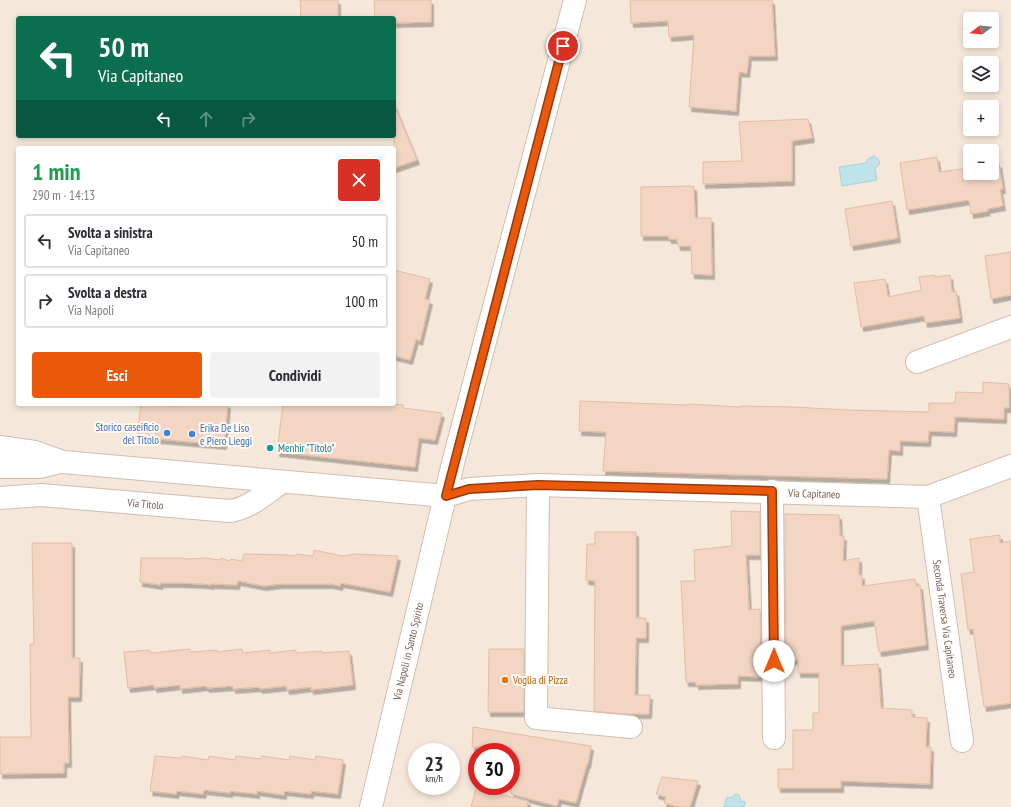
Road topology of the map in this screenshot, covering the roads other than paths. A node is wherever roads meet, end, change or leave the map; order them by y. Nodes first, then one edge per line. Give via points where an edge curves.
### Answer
1 (575, 0) edge
2 (1011, 327) edge
3 (917, 362) dead end
4 (0, 446) edge
5 (64, 462) junction
6 (0, 466) edge
7 (1011, 466) edge
8 (282, 482) junction
9 (538, 485) junction
10 (772, 491) junction
11 (446, 496) junction
12 (928, 497) junction
13 (0, 498) edge
14 (631, 727) dead end
15 (774, 738) dead end
16 (962, 741) dead end
17 (371, 807) edge

1 - 11 street, Via Napoli in Santo Spirito
2 - 3 street
4 - 5 street via 35,452
5 - 6 street via 39,467
5 - 8 street
7 - 12 street, Via Capitaneo
8 - 11 street
8 - 13 street, Via Titolo via 248,506 229,511 41,495
9 - 10 street, Via Capitaneo
9 - 11 street, Via Capitaneo via 469,489
9 - 14 street via 536,718
10 - 12 street, Via Capitaneo
10 - 15 street
11 - 17 street, Via Napoli in Santo Spirito
12 - 16 street, Seconda Traversa Via Capitaneo

